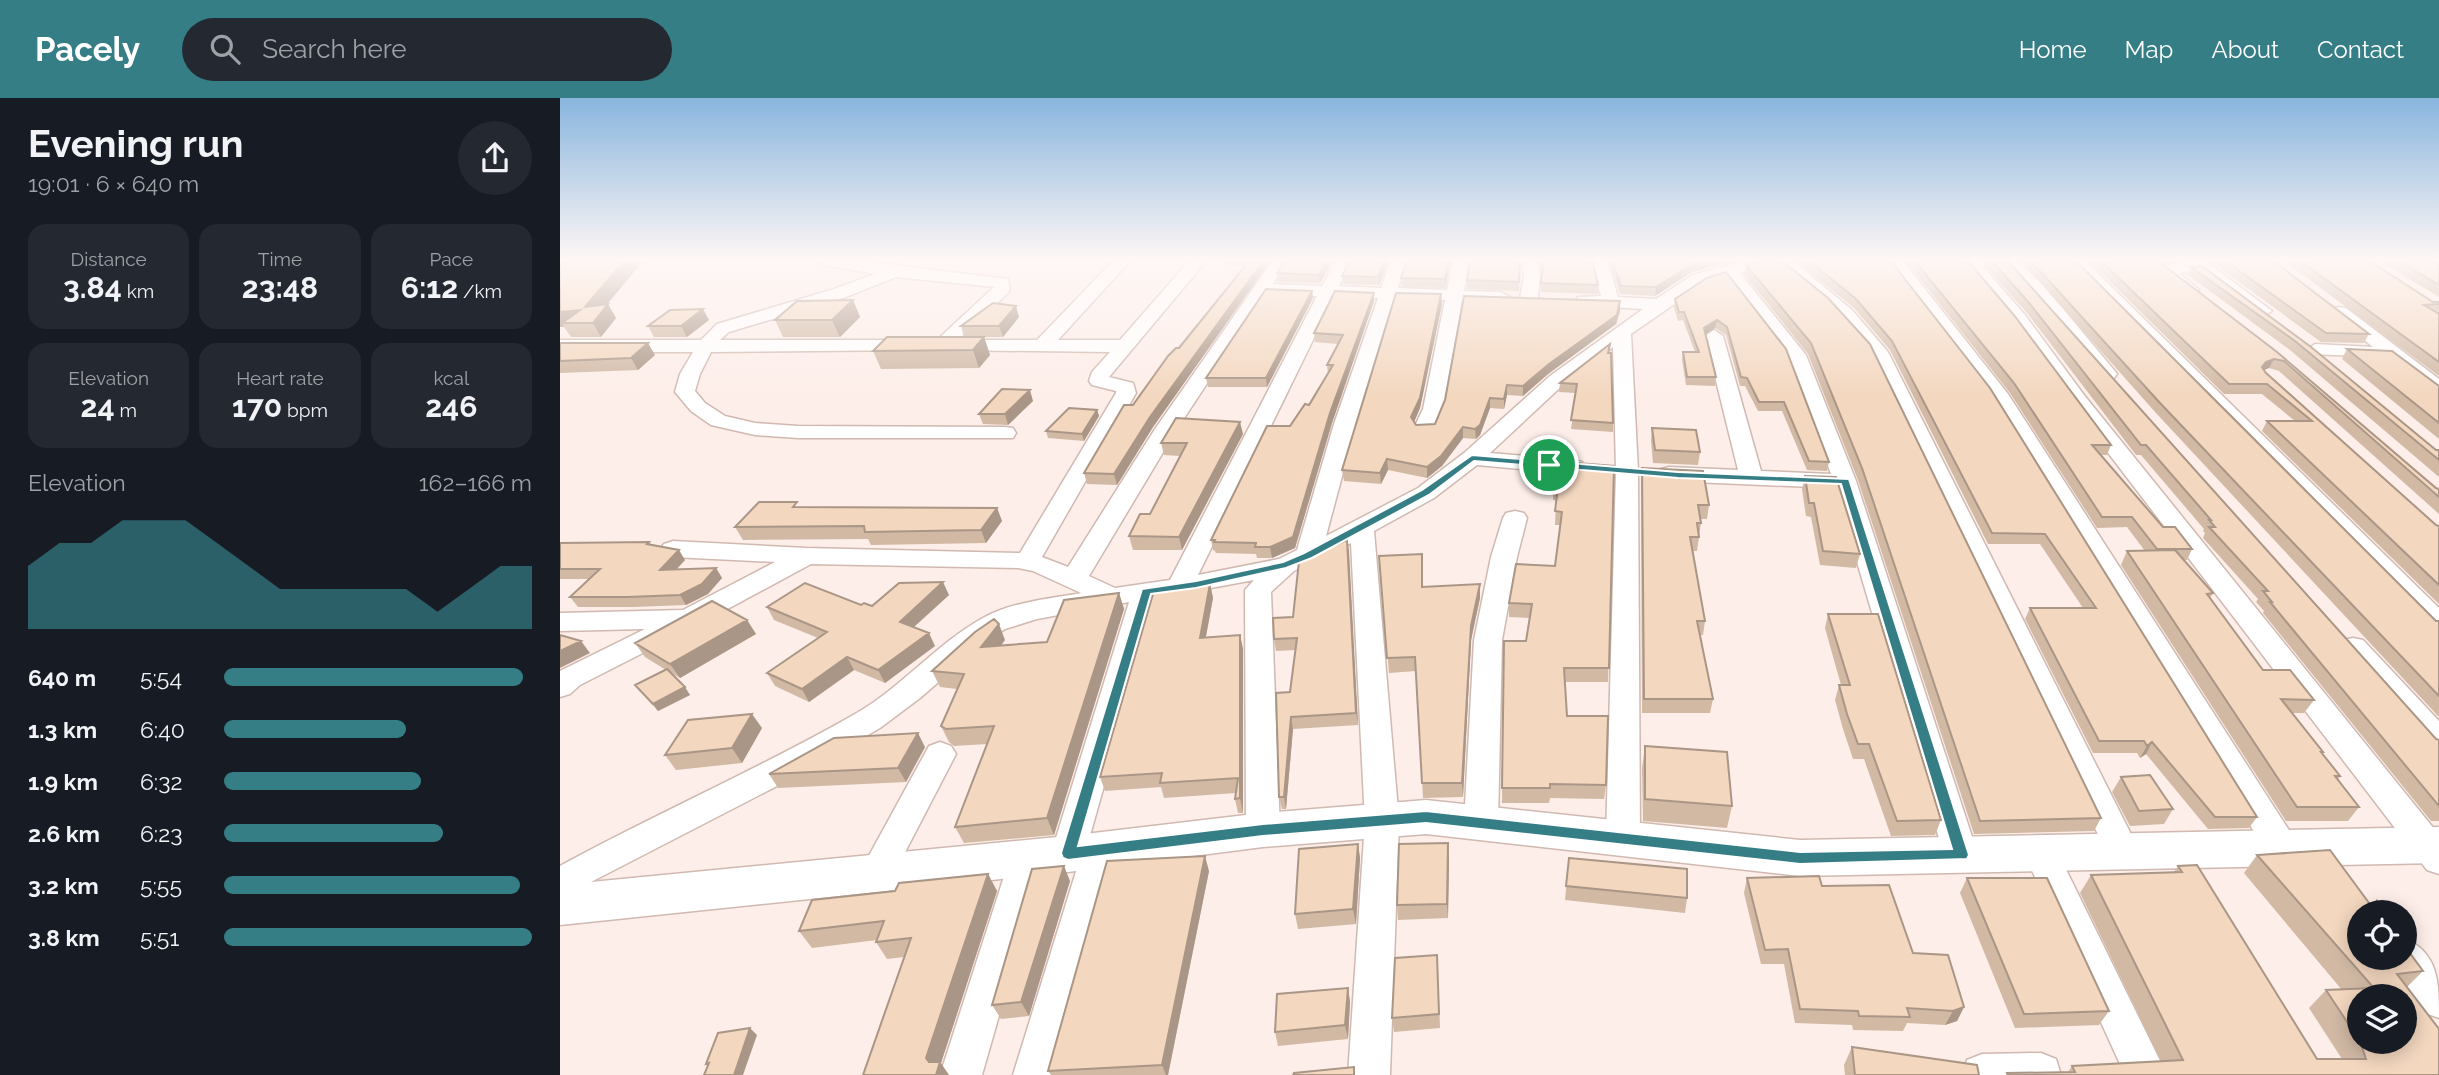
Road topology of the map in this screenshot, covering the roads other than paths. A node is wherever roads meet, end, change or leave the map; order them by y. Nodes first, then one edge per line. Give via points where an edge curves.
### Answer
1 (796, 306) edge
2 (984, 306) edge
3 (1080, 306) edge
4 (1160, 306) edge
5 (1250, 306) edge
6 (1320, 306) edge
7 (1386, 306) edge
8 (1453, 306) edge
9 (1658, 306) edge
10 (1757, 306) edge
11 (1839, 306) edge
12 (1929, 306) edge
13 (2007, 306) edge
14 (2051, 306) edge
15 (2121, 306) edge
16 (2255, 306) edge
17 (2331, 306) edge
18 (2273, 319) edge
19 (1622, 333) junction
20 (1714, 336) dead end
21 (560, 346) edge
22 (708, 346) junction
23 (941, 346) junction
24 (1042, 346) junction
25 (1125, 346) junction
26 (2394, 353) junction
27 (2335, 368) edge
28 (2439, 389) edge
29 (2122, 391) edge
30 (1425, 428) edge
31 (1005, 433) dead end
32 (1472, 458) junction
33 (1627, 471) junction
34 (1751, 477) junction
35 (1845, 481) junction
36 (1515, 518) dead end
37 (1362, 528) junction
38 (673, 549) edge
39 (806, 556) junction
40 (1297, 560) junction
41 (1027, 562) junction
42 (1074, 579) junction
43 (1179, 587) junction
44 (1146, 591) junction
45 (1113, 596) junction
46 (688, 619) junction
47 (560, 622) edge
48 (2439, 624) edge
49 (2335, 628) edge
50 (560, 687) edge
51 (2439, 741) edge
52 (940, 754) dead end
53 (1382, 821) junction
54 (1481, 823) junction
55 (1263, 830) junction
56 (1623, 838) junction
57 (2435, 850) edge
58 (1084, 852) junction
59 (2123, 852) junction
60 (2041, 853) junction
61 (1961, 855) junction
62 (1027, 858) junction
63 (2316, 859) junction
64 (877, 873) junction
65 (560, 883) edge
66 (560, 905) edge
67 (2415, 970) edge
68 (2439, 1000) edge
69 (2145, 1073) edge
70 (961, 1075) edge
71 (1034, 1075) edge
72 (1370, 1075) edge
73 (1982, 1075) edge

1 - 22 street via 734,323 715,334
2 - 23 street
3 - 24 street
4 - 25 street
5 - 42 street via 1166,429
6 - 43 street
7 - 40 street
8 - 30 street via 1433,409
9 - 19 street
10 - 35 street via 1796,355
11 - 59 street via 1879,352
12 - 63 street via 1998,394
13 - 57 street
14 - 29 street
15 - 48 street
16 - 18 street
17 - 26 street
19 - 32 street via 1557,380
19 - 33 street
20 - 34 street
21 - 22 street
22 - 23 street
22 - 31 street via 688,375 685,392 718,421 798,432
23 - 24 street
24 - 25 street
25 - 41 street via 1098,379 1126,387 1126,393
26 - 27 street via 2309,346
26 - 28 street
32 - 33 street
32 - 37 street via 1426,493
33 - 34 street
33 - 56 street
34 - 35 street
35 - 61 street
36 - 54 street via 1488,640
37 - 40 street
37 - 53 street
38 - 39 street
39 - 41 street via 997,557
39 - 46 street
40 - 43 street
40 - 55 street via 1258,590
41 - 42 street
42 - 45 street
43 - 44 street
44 - 45 street
44 - 58 street
45 - 65 street via 995,623 869,720
46 - 47 street
46 - 50 street
49 - 51 street
52 - 64 street
53 - 54 street via 1426,817
53 - 55 street
53 - 72 street
54 - 56 street
55 - 58 street
56 - 61 street via 1800,858
57 - 63 street
58 - 62 street
58 - 71 street
59 - 60 street
59 - 63 street via 2196,868
60 - 61 street
60 - 69 street
62 - 64 street
62 - 70 street
64 - 66 street
67 - 68 street
69 - 73 street

